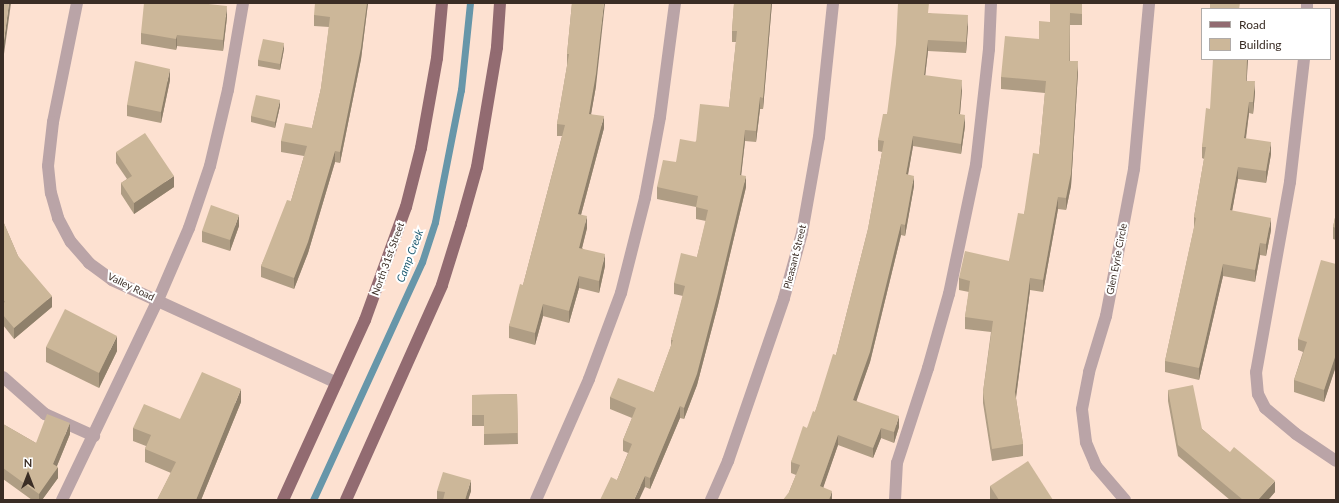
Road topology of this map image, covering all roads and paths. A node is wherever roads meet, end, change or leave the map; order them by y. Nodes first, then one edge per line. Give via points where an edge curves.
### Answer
1 (77, 3) edge
2 (243, 3) edge
3 (442, 3) edge
4 (500, 3) edge
5 (676, 3) edge
6 (833, 3) edge
7 (991, 3) edge
8 (1149, 3) edge
9 (1304, 60) edge
10 (158, 300) junction
11 (3, 377) edge
12 (337, 383) junction
13 (94, 436) junction
14 (1336, 461) edge
15 (62, 500) edge
16 (283, 500) edge
17 (346, 500) edge
18 (536, 500) edge
19 (711, 500) edge
20 (895, 500) edge
21 (1125, 500) edge

1 - 10 street, Valley Road via 52,122 48,166 51,193 58,218 71,242 89,263 112,280
2 - 10 street via 228,90 210,166 189,228
3 - 12 main road, North 31st Street via 437,58 421,148 406,207 385,269
4 - 17 main road via 497,47 479,159 461,224 442,285
5 - 18 street via 660,117 645,198 621,293 589,379
6 - 19 street, Pleasant Street via 819,137 802,233 784,298 728,461
7 - 20 street via 976,165 948,294 928,368 897,463
8 - 21 street, Glen Eyrie Circle via 1134,169 1106,316 1089,372 1082,409 1086,442 1096,466
9 - 14 street via 1290,182 1257,380 1258,394 1265,408 1296,434
10 - 12 street, Valley Road
10 - 13 street
11 - 13 street via 45,414
12 - 16 main road, North 31st Street
13 - 15 street

